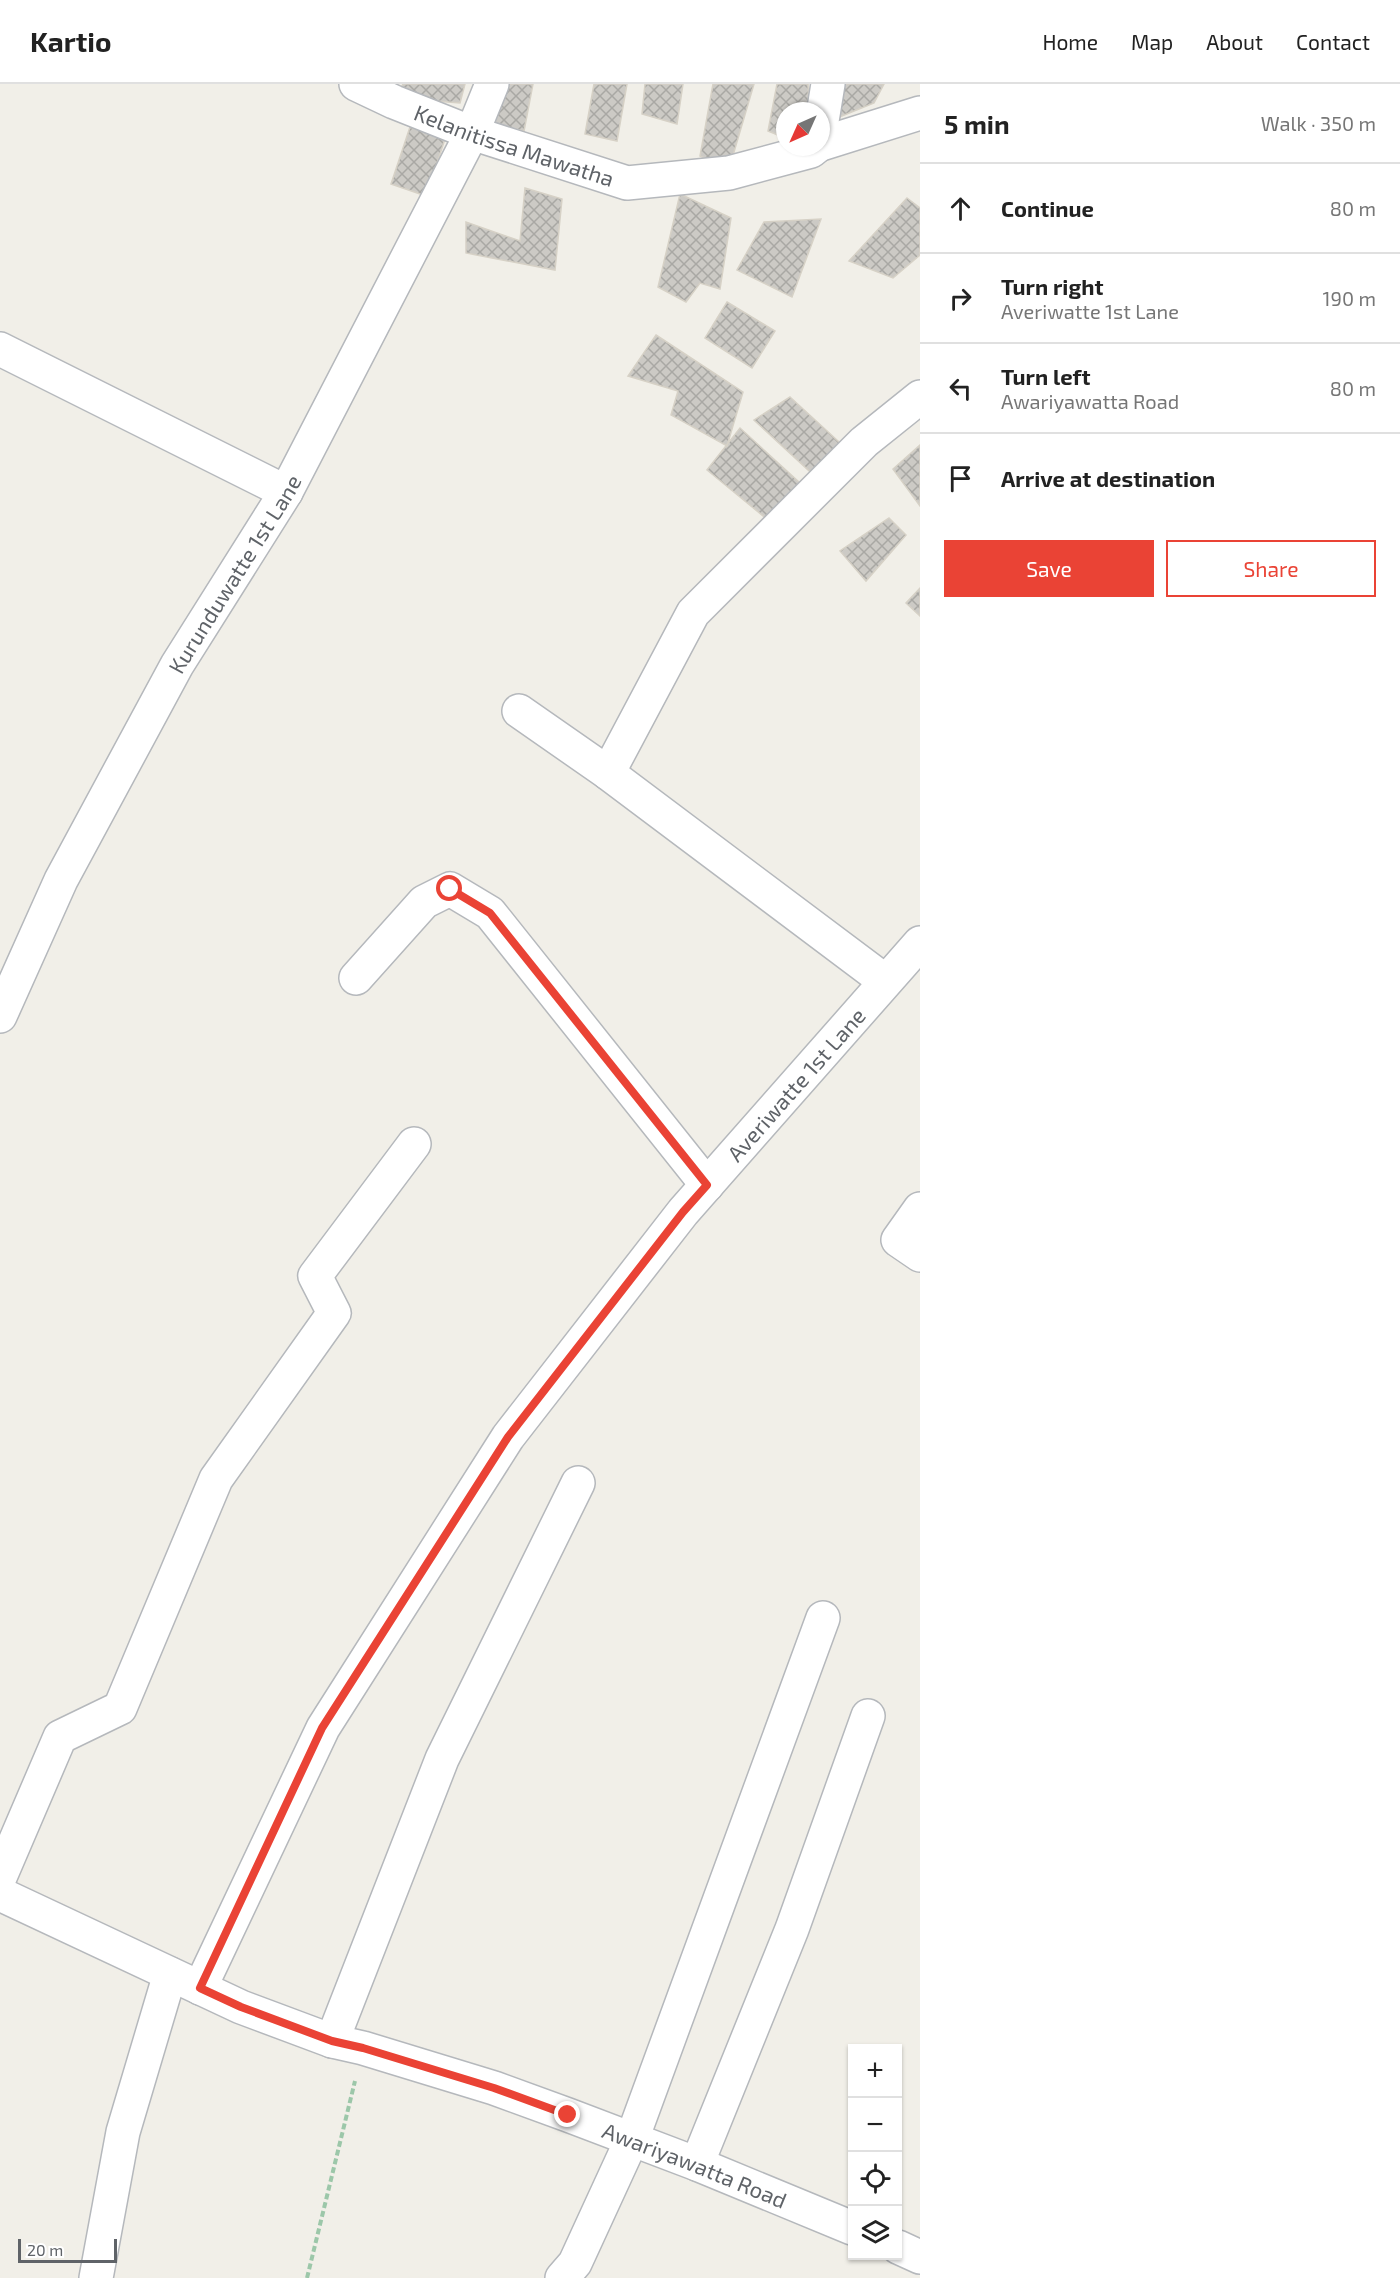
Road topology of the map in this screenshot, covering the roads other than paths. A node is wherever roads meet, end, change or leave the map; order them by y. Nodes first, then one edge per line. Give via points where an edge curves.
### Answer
1 (356, 84) edge
2 (492, 84) edge
3 (828, 84) edge
4 (825, 102) edge
5 (920, 113) edge
6 (472, 133) junction
7 (830, 141) edge
8 (792, 156) edge
9 (0, 349) edge
10 (920, 397) edge
11 (286, 492) junction
12 (519, 711) dead end
13 (608, 772) junction
14 (920, 943) edge
15 (356, 978) dead end
16 (885, 981) junction
17 (0, 1016) edge
18 (414, 1144) dead end
19 (707, 1185) junction
20 (920, 1209) edge
21 (920, 1255) edge
22 (578, 1483) dead end
23 (823, 1618) dead end
24 (868, 1716) dead end
25 (0, 1877) edge
26 (0, 1894) edge
27 (170, 1974) junction
28 (200, 1988) junction
29 (347, 2044) junction
30 (632, 2139) junction
31 (697, 2164) junction
32 (848, 2226) edge
33 (96, 2278) edge
34 (562, 2278) edge

1 - 6 street, Kelanitissa Mawatha
2 - 6 street, Kurunduwatte 1st Lane
3 - 4 street
5 - 7 street
6 - 8 street, Kelanitissa Mawatha via 627,183 729,173
6 - 11 street, Kurunduwatte 1st Lane
9 - 11 street
10 - 13 street via 864,442 693,613
11 - 17 street, Kurunduwatte 1st Lane via 177,665 61,880
12 - 13 street
13 - 16 street
14 - 16 street, Averiwatte 1st Lane
15 - 19 street via 424,902 450,889 490,913
16 - 19 street, Averiwatte 1st Lane
18 - 25 street via 315,1276 334,1313 216,1479 120,1708 60,1737
19 - 28 street, Averiwatte 1st Lane via 508,1437 322,1728
20 - 21 street via 898,1240
22 - 29 street via 442,1760
23 - 30 street
24 - 31 street via 792,1929
26 - 27 street, Awariyawatta Road
27 - 28 street, Awariyawatta Road
27 - 33 street via 123,2132
28 - 29 street, Awariyawatta Road via 241,2007
29 - 30 street, Awariyawatta Road via 494,2088
30 - 31 street, Awariyawatta Road
30 - 34 street via 575,2264
31 - 32 street, Awariyawatta Road

